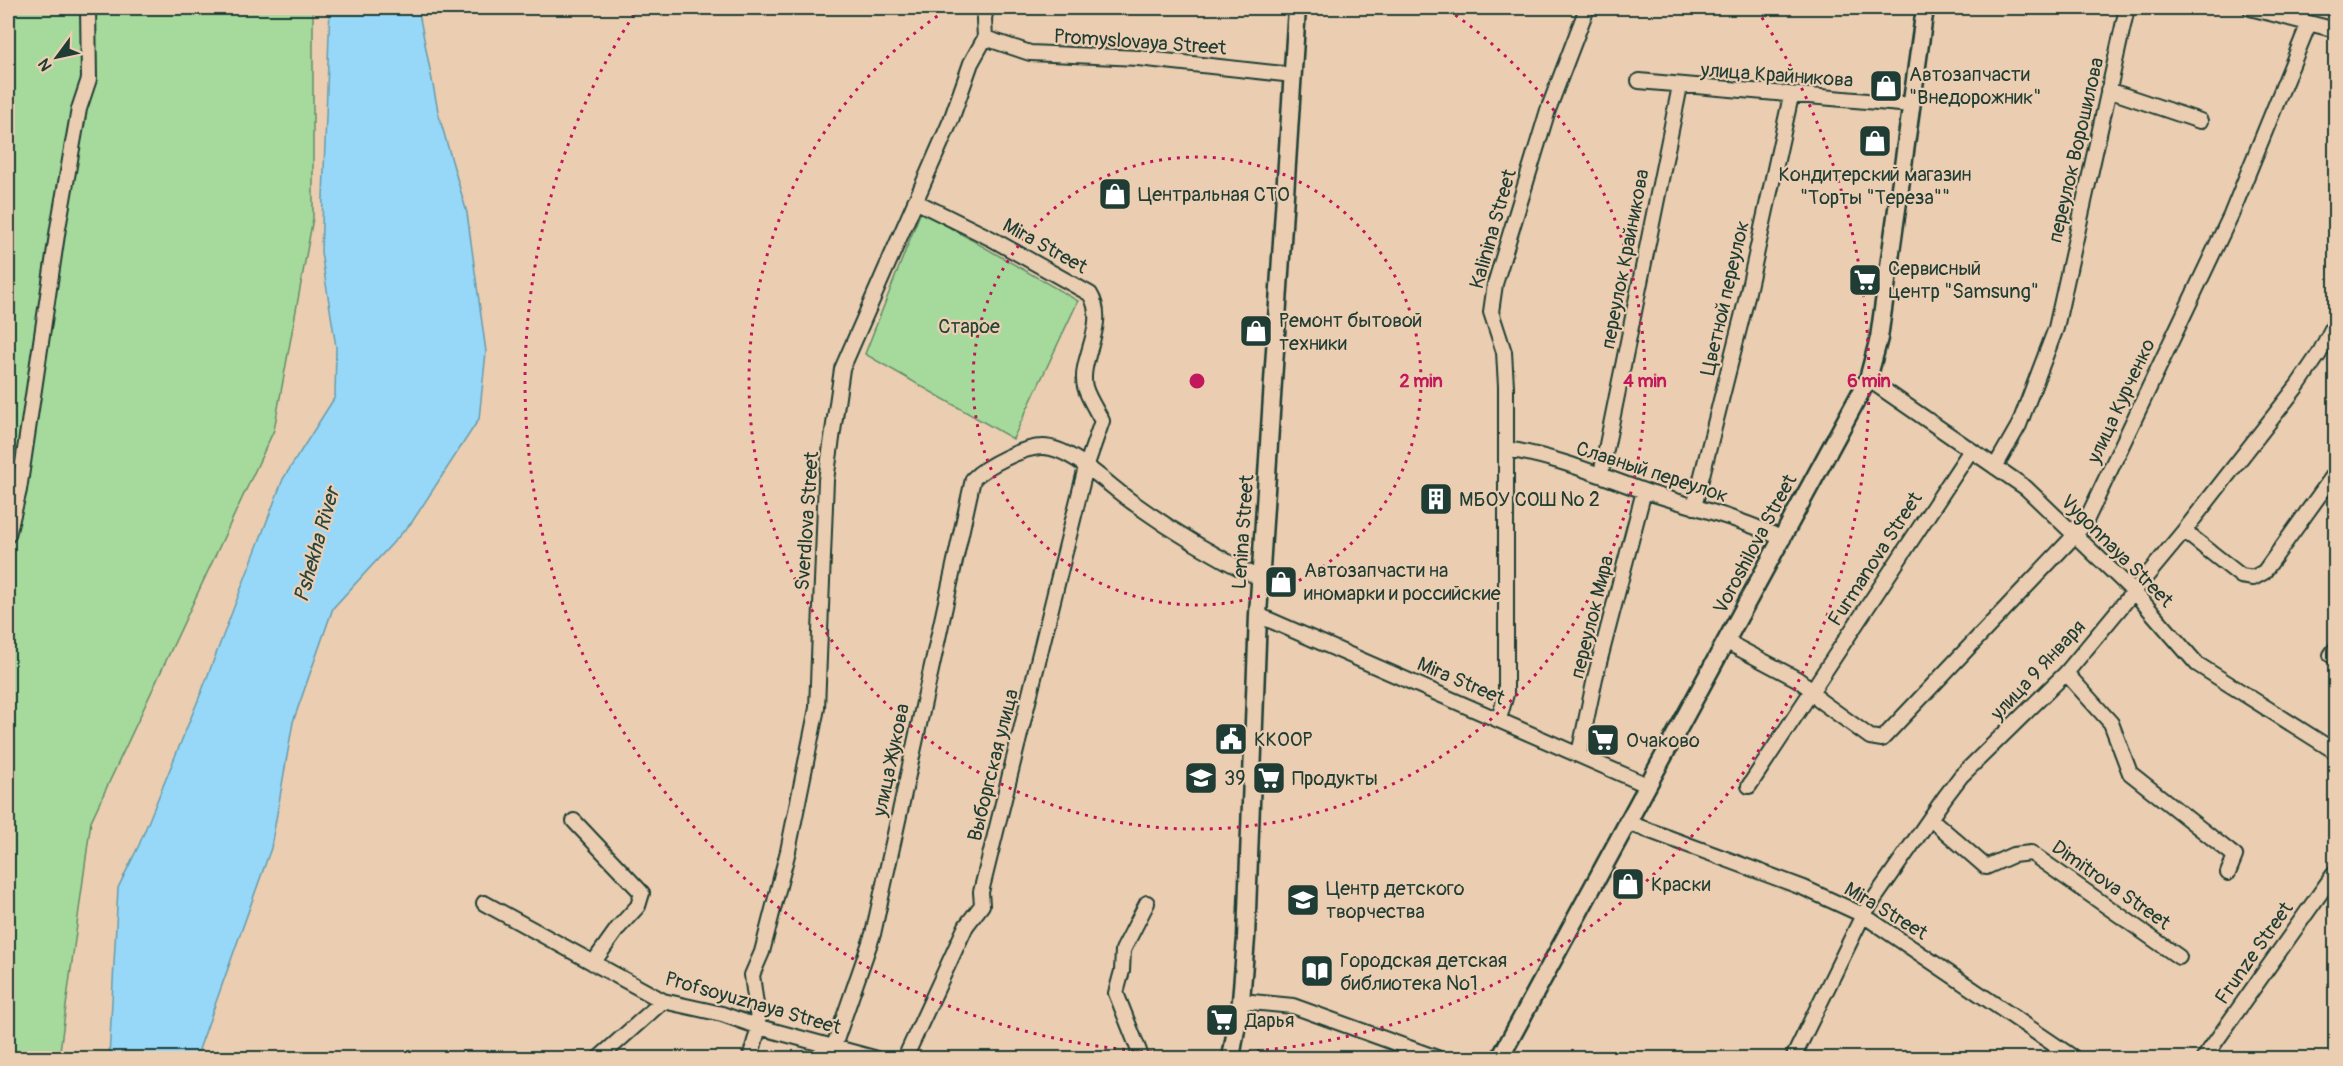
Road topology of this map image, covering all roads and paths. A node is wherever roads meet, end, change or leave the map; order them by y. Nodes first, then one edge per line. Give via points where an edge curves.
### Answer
1 (88, 8) edge
2 (986, 8) edge
3 (1297, 8) edge
4 (1587, 8) edge
5 (1925, 8) edge
6 (2127, 8) edge
7 (2250, 8) edge
8 (2309, 23) junction
9 (2336, 30) edge
10 (985, 38) junction
11 (1293, 75) junction
12 (1639, 81) dead end
13 (1680, 86) junction
14 (2108, 90) junction
15 (1791, 96) junction
16 (1912, 105) junction
17 (2200, 121) dead end
18 (915, 201) junction
19 (2336, 321) edge
20 (1868, 379) junction
21 (1506, 449) junction
22 (1971, 450) junction
23 (1086, 467) junction
24 (1995, 467) junction
25 (2336, 472) edge
26 (1601, 474) junction
27 (1644, 491) junction
28 (1694, 507) junction
29 (2184, 531) junction
30 (8, 535) edge
31 (2074, 536) junction
32 (1783, 539) junction
33 (1261, 579) junction
34 (2134, 592) junction
35 (1258, 615) junction
36 (1727, 642) junction
37 (2066, 673) junction
38 (1812, 690) junction
39 (1499, 719) junction
40 (2336, 753) edge
41 (1579, 754) junction
42 (1647, 785) junction
43 (1749, 786) dead end
44 (1931, 819) junction
45 (574, 821) dead end
46 (1626, 822) junction
47 (2336, 870) edge
48 (2228, 873) dead end
49 (484, 903) dead end
50 (1147, 903) dead end
51 (1863, 915) junction
52 (2179, 957) dead end
53 (593, 963) junction
54 (663, 1001) junction
55 (1241, 1001) junction
56 (759, 1027) junction
57 (834, 1046) junction
58 (603, 1058) edge
59 (750, 1059) edge
60 (874, 1059) edge
61 (906, 1059) edge
62 (1137, 1059) edge
63 (1231, 1059) edge
64 (1437, 1059) edge
65 (1500, 1059) edge
66 (1793, 1059) edge
67 (2074, 1059) edge
68 (2204, 1059) edge

1 - 30 street via 89,79 69,165 19,490
2 - 10 street, Sverdlova Street
3 - 11 main road, Lenina Street
4 - 21 street, Kalinina Street via 1548,110 1495,284 1491,312 1504,352
5 - 16 main road, Voroshilova Street
6 - 14 street, переулок Ворошилова
7 - 8 street
8 - 9 street
8 - 31 street, улица Курченко via 2231,215 2085,523
10 - 11 street, Promyslovaya Street via 1030,53 1138,58
10 - 18 street, Sverdlova Street
11 - 33 main road, Lenina Street
12 - 13 street, улица Крайникова
13 - 15 street, улица Крайникова
13 - 26 street, переулок Крайникова
14 - 17 street
14 - 24 street, переулок Ворошилова via 2056,328 2019,425
15 - 16 street, улица Крайникова
15 - 28 street, Цветной переулок via 1746,301
16 - 20 main road, Voroshilova Street via 1879,338
18 - 23 street, Mira Street via 1090,294 1096,303 1096,329 1085,385 1102,421
18 - 56 street, Sverdlova Street via 842,369 826,480 817,708 788,851 762,952 752,975
19 - 29 street, улица 9 Января via 2298,385
20 - 22 street, Vygonnaya Street
20 - 32 main road, Voroshilova Street
21 - 26 street, Славный переулок
21 - 39 street, Kalinina Street via 1506,694
22 - 24 street, Vygonnaya Street
22 - 38 street, Furmanova Street
23 - 33 street via 1135,505
23 - 57 street, улица Жукова via 1057,450 1042,447 982,470 973,479 873,934
23 - 61 street, Выборгская улица via 981,892 982,904 966,926
24 - 31 street, Vygonnaya Street via 2026,488
25 - 29 street via 2264,572 2253,578 2241,576
26 - 27 street, Славный переулок
27 - 28 street, Славный переулок
27 - 41 street, переулок Мира
28 - 32 street, Славный переулок
29 - 34 street, улица 9 Января
31 - 34 street, Vygonnaya Street
31 - 38 street, улица Курченко via 1882,739 1869,737 1819,700
32 - 36 main road, Voroshilova Street
33 - 35 main road, Lenina Street
34 - 37 street, улица 9 Января
34 - 40 street, Vygonnaya Street via 2197,664
35 - 39 street, Mira Street
35 - 55 main road, Lenina Street
36 - 38 street
36 - 42 main road, Voroshilova Street
37 - 44 street, улица 9 Января via 1961,776
37 - 48 street via 2111,723 2130,773 2235,856
38 - 43 street, Furmanova Street
39 - 41 street, Mira Street
41 - 42 street, Mira Street
42 - 46 main road, Voroshilova Street
44 - 51 street, улица 9 Января
44 - 52 street, Dimitrova Street via 1986,867 2013,855 2031,853
45 - 53 street via 642,893 638,906
46 - 51 street, Mira Street via 1804,888
46 - 65 main road, Voroshilova Street
47 - 68 street, Frunze Street
49 - 53 street, Profsoyuznaya Street
50 - 62 street via 1123,950 1116,993 1139,1051
51 - 66 street, улица 9 Января
51 - 67 street, Mira Street
53 - 54 street, Profsoyuznaya Street
54 - 56 street, Profsoyuznaya Street
54 - 58 street
55 - 63 main road, Lenina Street
55 - 64 street via 1293,1006
56 - 57 street, Profsoyuznaya Street
56 - 59 street, Sverdlova Street
57 - 60 street, Profsoyuznaya Street

